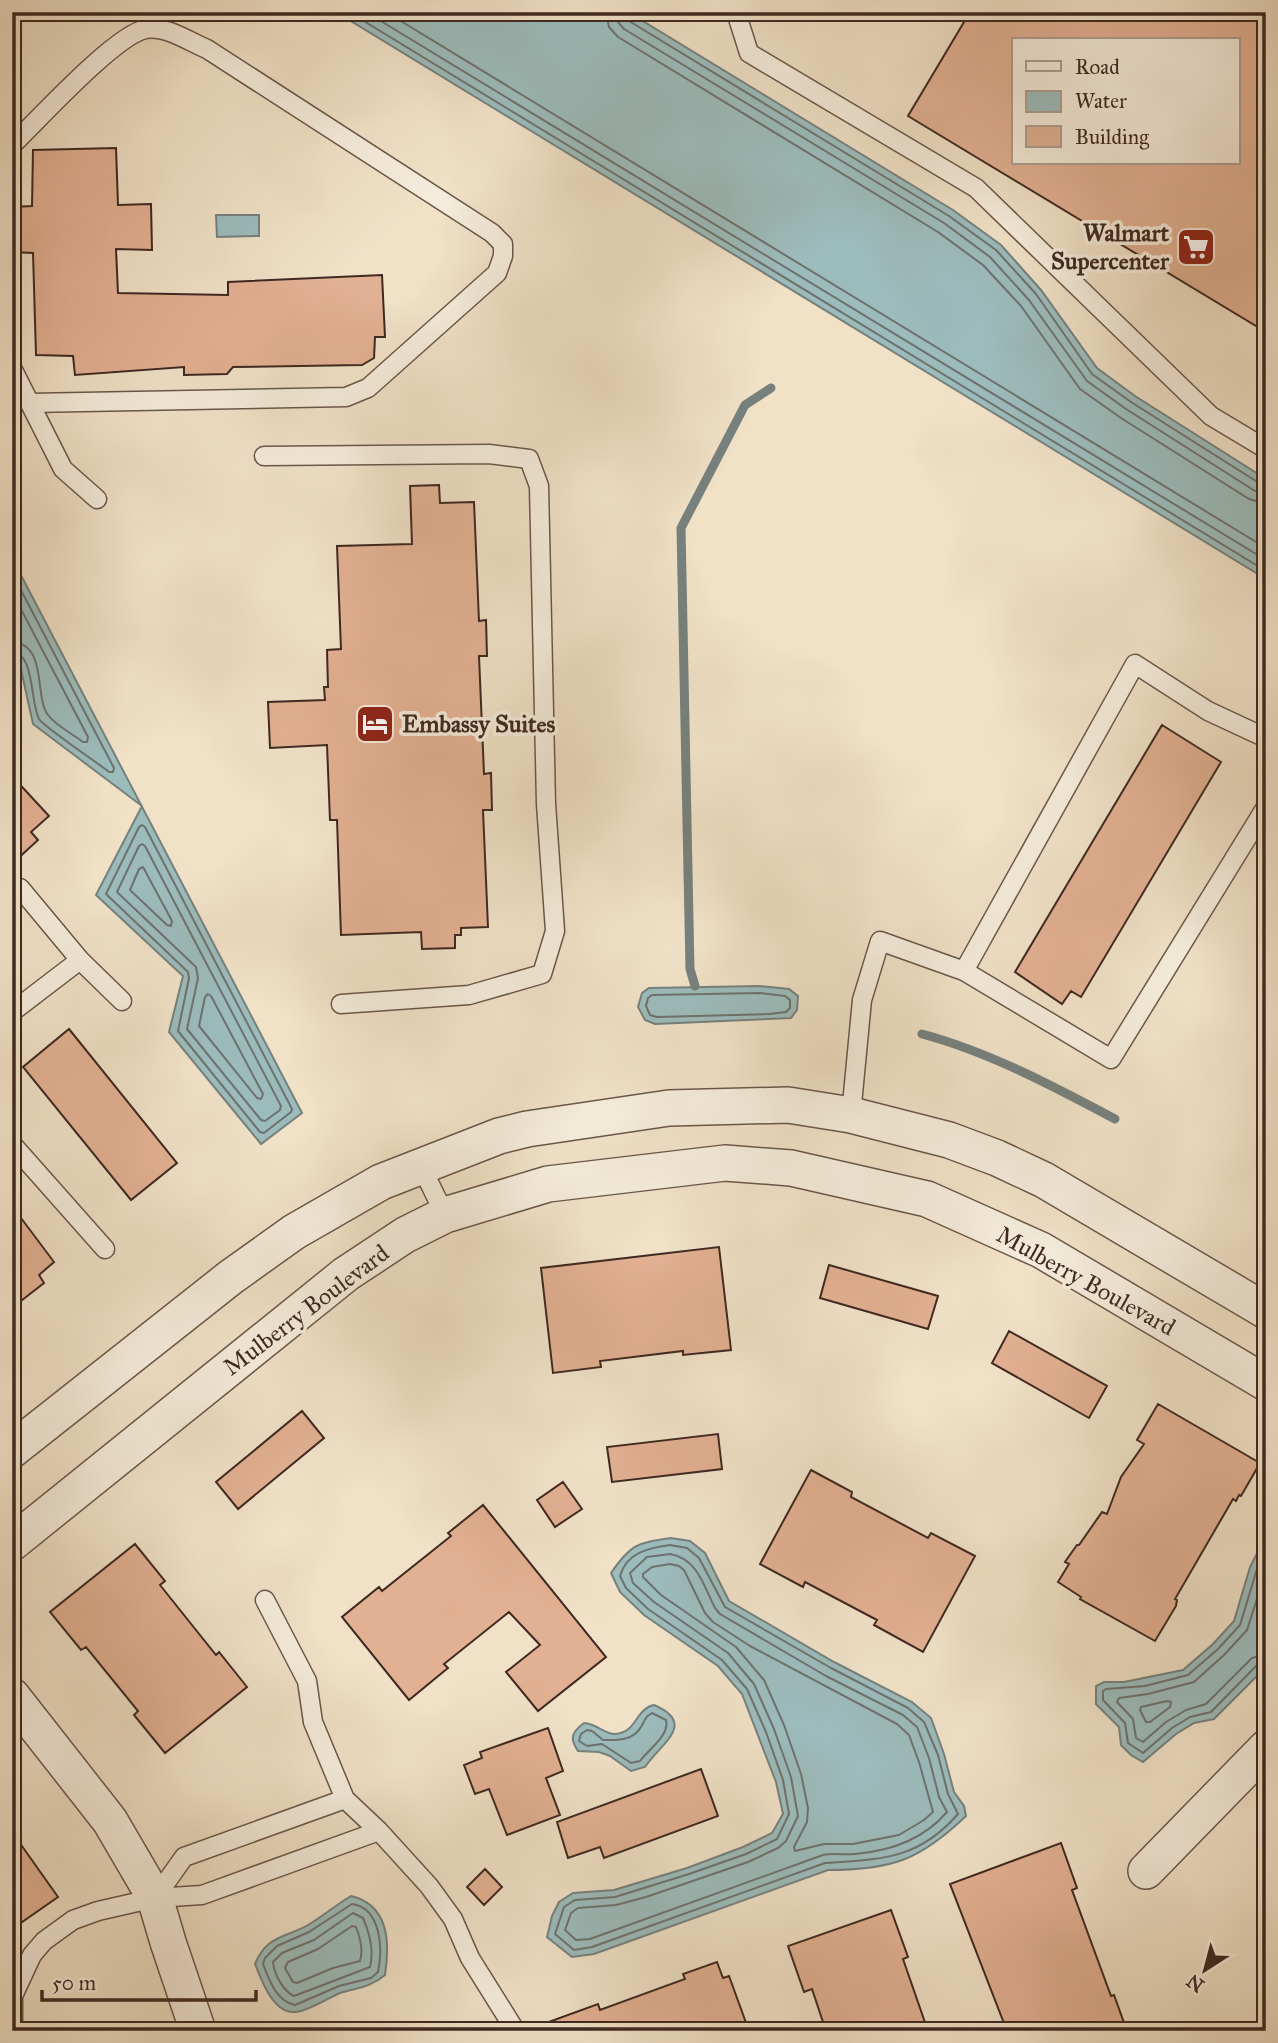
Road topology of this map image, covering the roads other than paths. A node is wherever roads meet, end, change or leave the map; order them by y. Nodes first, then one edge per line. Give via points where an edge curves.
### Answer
1 (736, 12) edge
2 (12, 145) edge
3 (12, 368) edge
4 (30, 403) junction
5 (1266, 449) edge
6 (264, 456) dead end
7 (97, 499) dead end
8 (1266, 738) edge
9 (1266, 807) edge
10 (20, 888) dead end
11 (80, 960) junction
12 (964, 971) junction
13 (122, 1001) dead end
14 (341, 1004) dead end
15 (12, 1012) edge
16 (851, 1115) junction
17 (12, 1144) edge
18 (421, 1166) junction
19 (445, 1215) junction
20 (105, 1249) dead end
21 (1266, 1311) edge
22 (1266, 1383) edge
23 (12, 1450) edge
24 (12, 1543) edge
25 (265, 1600) dead end
26 (12, 1696) edge
27 (1266, 1748) edge
28 (345, 1799) junction
29 (379, 1831) junction
30 (1146, 1871) dead end
31 (155, 1898) junction
32 (16, 1979) edge
33 (13, 2031) edge
34 (198, 2031) edge
35 (515, 2031) edge

1 - 5 lane via 749,53 976,188 1211,416
2 - 4 lane via 110,49 145,29 158,29 207,49 503,244 497,274 368,388 346,397
3 - 4 lane
4 - 7 lane via 63,469
6 - 14 lane via 489,454 529,459 539,486 546,804 555,931 542,974 469,995
8 - 12 lane via 1208,711 1135,664
9 - 12 lane via 1111,1059
10 - 11 lane
11 - 13 lane
11 - 15 lane
12 - 16 lane via 880,941 862,999
16 - 18 street via 788,1105 669,1108 527,1129
16 - 21 street via 949,1140 1044,1180
17 - 20 lane
18 - 19 lane
18 - 23 street via 381,1182 294,1232
19 - 22 street, Mulberry Boulevard via 560,1182 725,1163 791,1168 927,1199 1041,1250
19 - 24 street, Mulberry Boulevard via 346,1274
25 - 28 lane via 307,1681 313,1723
26 - 31 street via 110,1821
27 - 30 street
28 - 29 lane
28 - 31 lane via 184,1857
29 - 31 lane via 202,1895
29 - 35 lane via 453,1919 470,1958
31 - 32 lane via 73,1920 44,1941
31 - 34 street
32 - 33 lane

